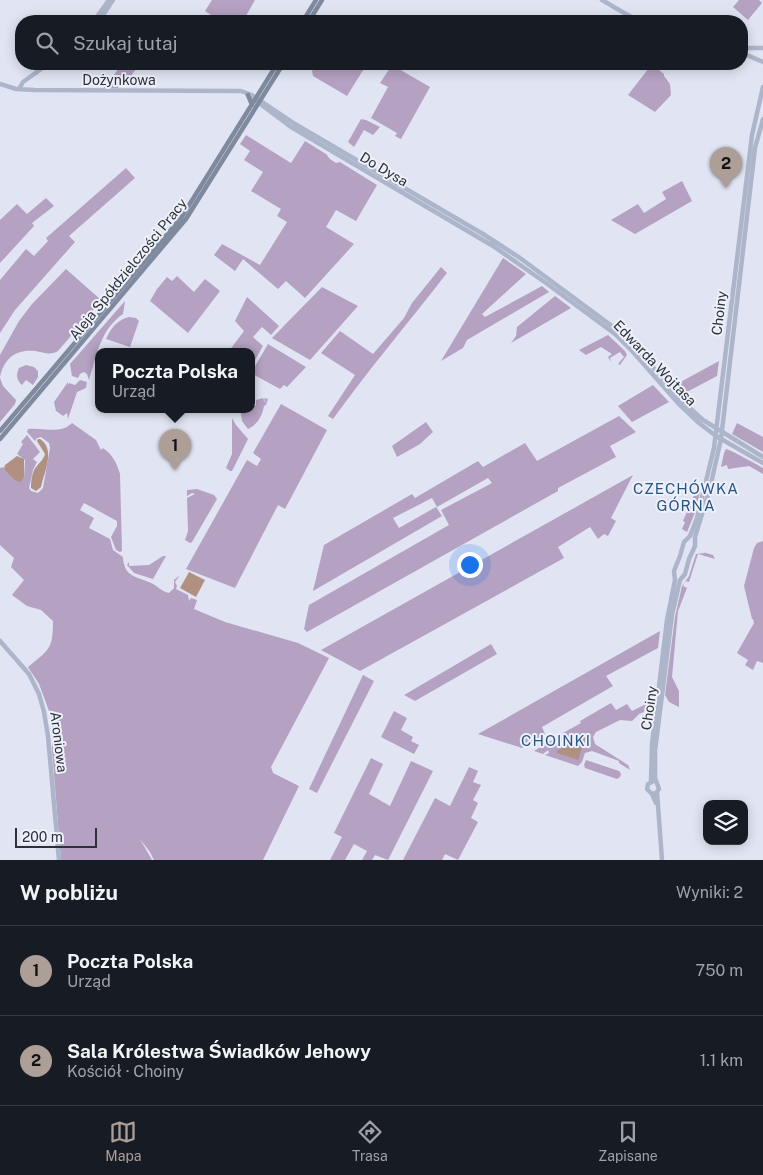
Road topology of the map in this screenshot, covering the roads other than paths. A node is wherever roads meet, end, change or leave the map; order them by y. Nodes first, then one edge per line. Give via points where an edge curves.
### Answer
1 (109, 0) edge
2 (113, 0) edge
3 (316, 0) edge
4 (322, 0) edge
5 (602, 0) edge
6 (105, 10) junction
7 (100, 15) edge
8 (102, 15) edge
9 (307, 15) edge
10 (313, 15) edge
11 (628, 15) edge
12 (748, 48) edge
13 (763, 48) edge
14 (748, 56) edge
15 (763, 62) edge
16 (40, 70) edge
17 (274, 70) edge
18 (279, 70) edge
19 (37, 72) junction
20 (0, 84) edge
21 (26, 84) junction
22 (763, 87) edge
23 (19, 89) junction
24 (28, 90) junction
25 (238, 91) junction
26 (248, 95) junction
27 (258, 100) junction
28 (252, 105) junction
29 (763, 118) edge
30 (500, 248) junction
31 (719, 411) junction
32 (705, 422) junction
33 (723, 425) junction
34 (717, 430) junction
35 (0, 431) edge
36 (719, 436) junction
37 (727, 436) junction
38 (0, 439) edge
39 (732, 446) junction
40 (718, 450) junction
41 (763, 457) edge
42 (763, 463) edge
43 (688, 539) junction
44 (695, 542) junction
45 (674, 575) junction
46 (681, 578) junction
47 (0, 641) edge
48 (653, 782) junction
49 (655, 793) junction
50 (59, 860) edge
51 (662, 860) edge

1 - 6 street
2 - 6 street
3 - 9 main road
4 - 10 main road
5 - 11 street
6 - 7 street
6 - 8 street
12 - 13 street
14 - 15 street
16 - 19 street
17 - 27 main road, Aleja Spółdzielczości Pracy
18 - 27 main road, Aleja Spółdzielczości Pracy
19 - 21 street
19 - 23 street
20 - 23 street, Dożynkowa
21 - 23 street
21 - 24 street
22 - 31 street, Choiny via 753,127
23 - 24 street, Dożynkowa
24 - 25 street, Dożynkowa
25 - 26 street, Dożynkowa
25 - 27 street, Dożynkowa via 247,92
26 - 27 street, Dożynkowa
26 - 28 main road
27 - 28 main road, Aleja Spółdzielczości Pracy
27 - 30 street, Do Dysa via 295,129
27 - 38 main road, Aleja Spółdzielczości Pracy via 184,223
28 - 35 main road, Aleja Spółdzielczości Pracy via 181,218
29 - 33 street, Choiny via 756,148
30 - 32 street, Edwarda Wojtasa via 616,329
30 - 36 street, Edwarda Wojtasa via 615,334 681,407
31 - 32 street via 713,421
31 - 34 street, Choiny
32 - 34 street, Edwarda Wojtasa
33 - 36 street, Choiny
33 - 37 street
34 - 36 street, Edwarda Wojtasa
36 - 37 street
36 - 39 street
36 - 40 street, Choiny
36 - 43 street, Choiny via 701,508
37 - 41 street
39 - 40 street
39 - 42 street
40 - 44 street, Choiny
43 - 44 street
43 - 45 street, Choiny via 684,542
44 - 46 street, Choiny
45 - 46 street
45 - 48 street, Choiny via 652,747
46 - 48 street, Choiny via 672,615
47 - 50 street, Aroniowa via 29,674 44,712
48 - 49 street via 659,788
48 - 49 street via 647,789
49 - 51 street

